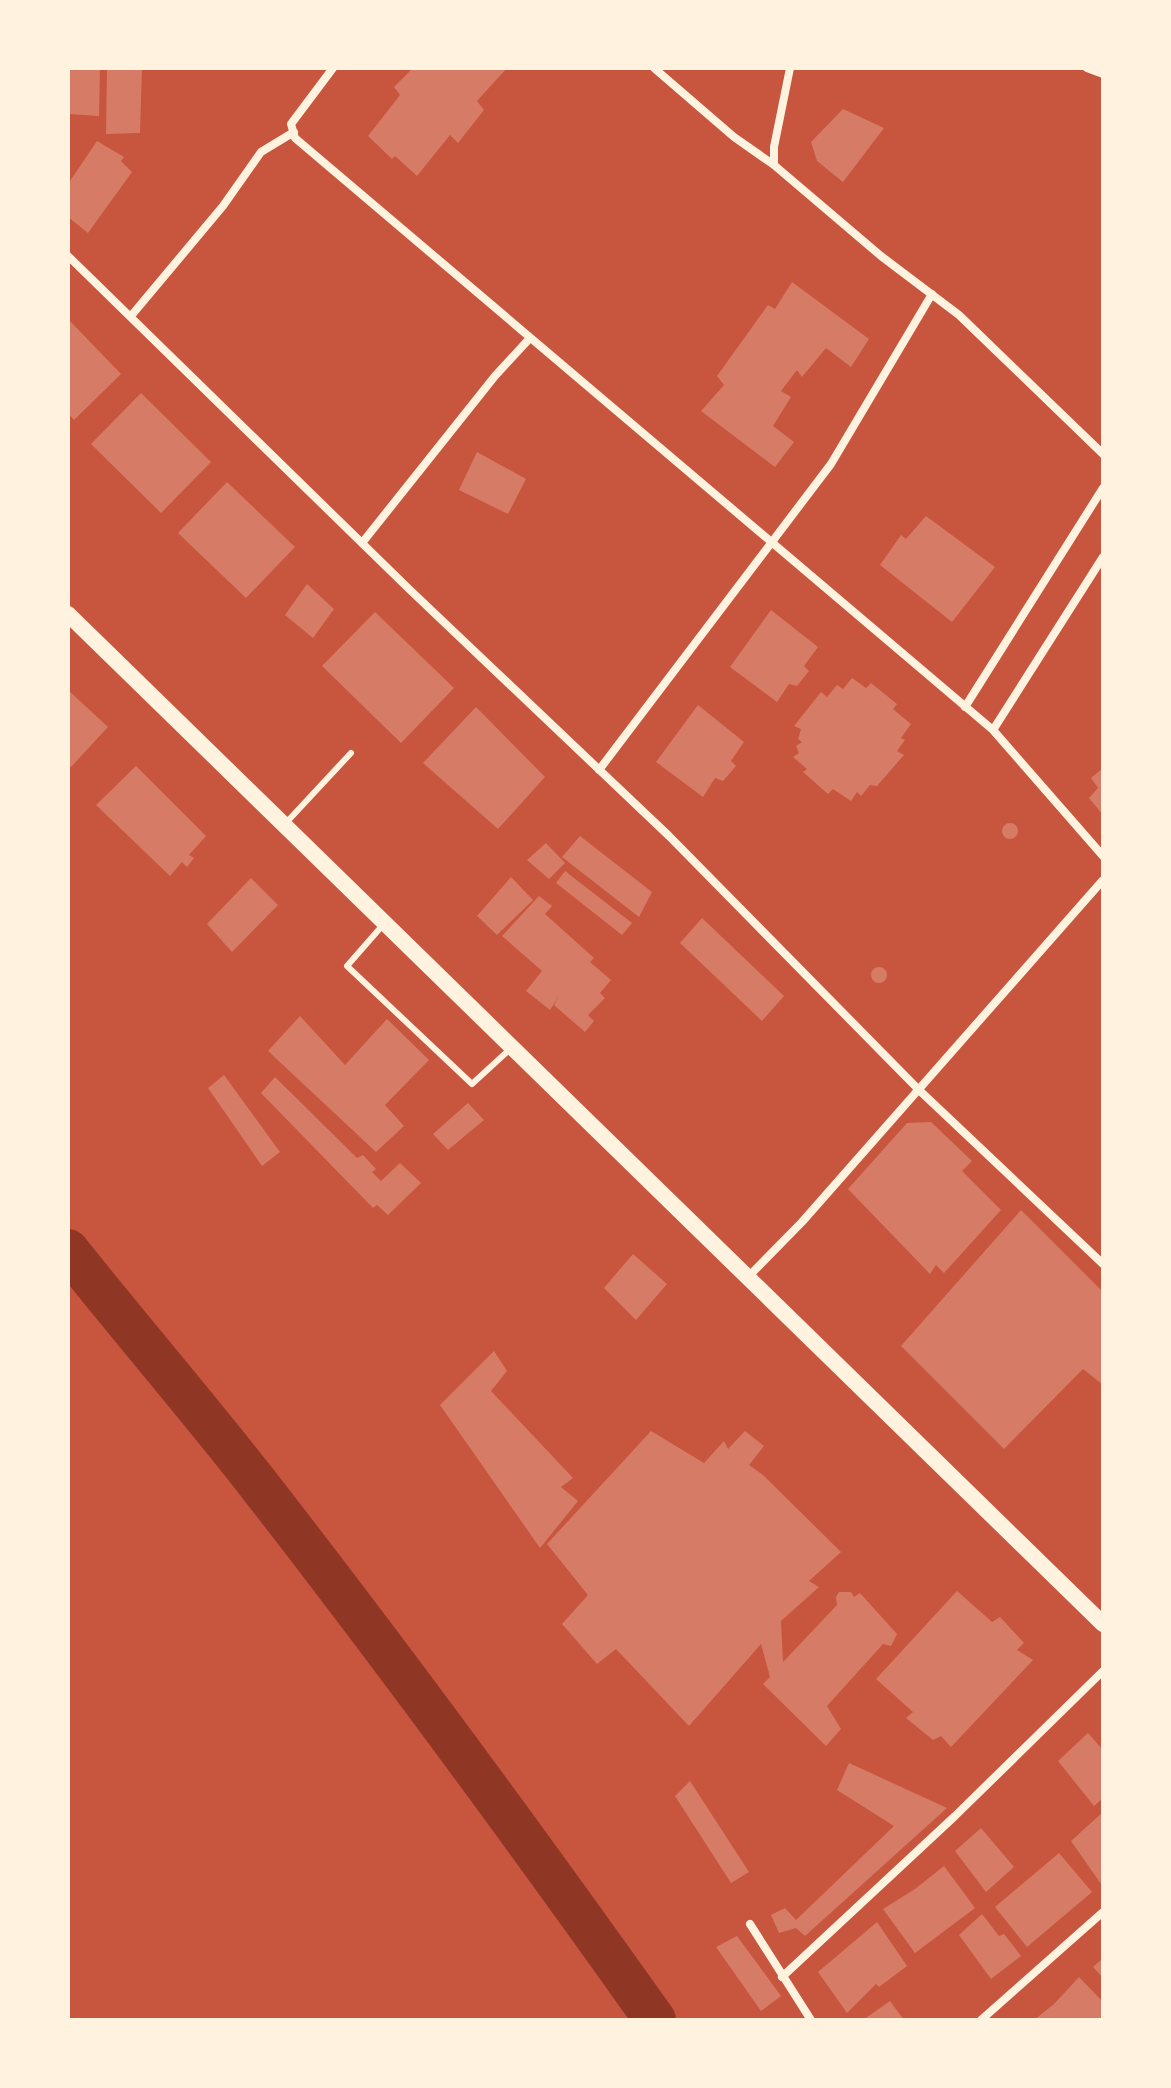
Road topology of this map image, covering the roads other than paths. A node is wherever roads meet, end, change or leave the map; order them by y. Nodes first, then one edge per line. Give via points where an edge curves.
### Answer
1 (333, 68) edge
2 (654, 68) edge
3 (790, 68) edge
4 (1087, 68) edge
5 (1103, 74) edge
6 (294, 132) junction
7 (774, 165) junction
8 (68, 256) edge
9 (932, 294) junction
10 (131, 316) junction
11 (530, 338) junction
12 (1103, 454) edge
13 (1103, 488) edge
14 (771, 542) junction
15 (362, 543) junction
16 (1103, 557) edge
17 (68, 614) edge
18 (965, 707) junction
19 (993, 730) junction
20 (351, 753) dead end
21 (599, 770) junction
22 (284, 825) junction
23 (1103, 856) edge
24 (1103, 880) edge
25 (385, 923) junction
26 (512, 1047) junction
27 (919, 1090) junction
28 (1103, 1264) edge
29 (748, 1277) junction
30 (1102, 1620) edge
31 (1103, 1671) edge
32 (1103, 1912) edge
33 (750, 1924) dead end
34 (782, 1977) junction
35 (811, 2020) edge
36 (981, 2020) edge

1 - 6 street via 291,124
2 - 7 street
3 - 7 street
4 - 5 street
6 - 10 street via 261,152
6 - 11 street
7 - 9 street
8 - 10 street
9 - 12 street
9 - 14 street via 831,464
10 - 15 street
11 - 14 street
11 - 15 street
13 - 18 street
14 - 18 street
14 - 21 street
15 - 21 street
16 - 19 street
17 - 22 main road
18 - 19 street
19 - 23 street
20 - 22 lane
21 - 27 street
22 - 25 main road
24 - 27 street
25 - 26 main road
25 - 26 lane via 347,966 472,1084
26 - 29 main road
27 - 28 street
27 - 29 street
29 - 30 main road
31 - 34 street
32 - 36 street
33 - 34 street
34 - 35 street

